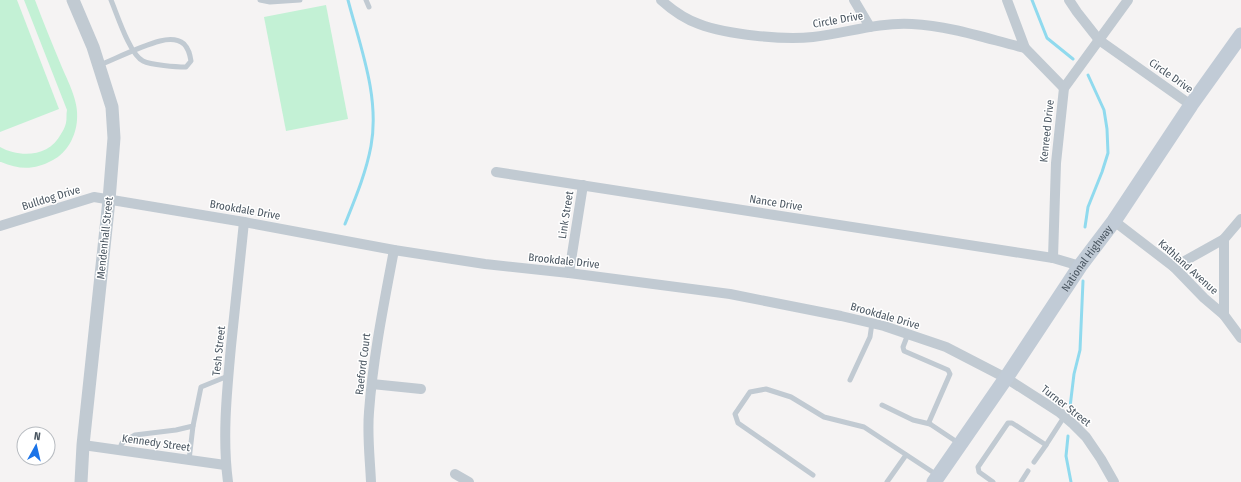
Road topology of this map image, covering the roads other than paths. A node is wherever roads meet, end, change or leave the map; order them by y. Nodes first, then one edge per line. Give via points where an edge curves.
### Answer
1 (73, 0) edge
2 (111, 0) edge
3 (260, 0) edge
4 (300, 0) edge
5 (366, 0) edge
6 (661, 0) edge
7 (854, 0) edge
8 (1007, 0) edge
9 (1069, 0) edge
10 (1128, 0) edge
11 (369, 7) dead end
12 (870, 27) junction
13 (1241, 35) edge
14 (1099, 40) junction
15 (1025, 48) junction
16 (133, 52) junction
17 (99, 65) junction
18 (1064, 88) junction
19 (1191, 105) junction
20 (496, 172) dead end
21 (583, 185) junction
22 (109, 200) junction
23 (1241, 220) edge
24 (1114, 221) junction
25 (244, 222) junction
26 (0, 226) edge
27 (1224, 239) junction
28 (394, 250) junction
29 (1053, 258) junction
30 (1080, 266) junction
31 (1174, 268) junction
32 (569, 273) junction
33 (1224, 315) junction
34 (872, 323) junction
35 (908, 334) junction
36 (1241, 338) edge
37 (228, 376) junction
38 (1006, 378) junction
39 (850, 380) dead end
40 (372, 384) junction
41 (421, 389) dead end
42 (882, 405) dead end
43 (1064, 417) junction
44 (930, 424) junction
45 (193, 426) junction
46 (960, 444) junction
47 (83, 445) junction
48 (1046, 445) junction
49 (119, 450) junction
50 (906, 455) junction
51 (189, 460) junction
52 (1034, 462) dead end
53 (225, 465) junction
54 (1028, 471) dead end
55 (455, 474) dead end
56 (813, 475) dead end
57 (936, 479) edge
58 (81, 482) edge
59 (228, 482) edge
60 (371, 482) edge
61 (469, 482) edge
62 (887, 482) edge
63 (993, 482) edge
64 (1021, 482) edge
65 (1114, 482) edge

1 - 17 street, Mendenhall Street
2 - 16 lane
3 - 4 lane
5 - 11 lane
6 - 12 street, Circle Drive via 671,9 699,24 762,36 812,37
7 - 12 street
8 - 15 street
9 - 14 street, Circle Drive
10 - 14 street, Kenreed Drive
12 - 15 street, Circle Drive via 912,24 946,28
13 - 19 main road, National Highway
14 - 18 street, Kenreed Drive
14 - 19 street, Circle Drive
15 - 18 street
16 - 16 lane via 161,40 173,39 183,43 189,51 191,61 186,67 173,66 142,61
16 - 17 lane
17 - 22 street, Mendenhall Street via 112,107 114,138
18 - 29 street, Kenreed Drive via 1056,163
19 - 24 main road, National Highway
20 - 21 street, Nance Drive
21 - 29 street, Nance Drive
21 - 32 street, Link Street
22 - 25 street, Brookdale Drive
22 - 26 street, Bulldog Drive via 94,198
22 - 47 street, Mendenhall Street
23 - 27 street
24 - 30 main road, National Highway
24 - 31 street, Kathland Avenue
25 - 28 street, Brookdale Drive
25 - 37 street, Tesh Street
27 - 31 street
27 - 33 street
28 - 32 street, Brookdale Drive via 485,264
28 - 40 street, Raeford Court
29 - 30 street
30 - 38 main road, National Highway
31 - 33 street, Kathland Avenue
32 - 34 street, Brookdale Drive via 730,294
33 - 36 street, Kathland Avenue
34 - 35 street, Brookdale Drive
34 - 39 lane via 870,337
35 - 38 street, Brookdale Drive via 946,347
35 - 44 lane via 904,351 948,370 950,374
37 - 45 lane via 201,387
37 - 53 street, Tesh Street
38 - 43 street, Turner Street
38 - 46 main road, National Highway
40 - 41 street
40 - 60 street, Raeford Court via 369,413
42 - 44 lane via 913,420
43 - 48 lane
43 - 65 street, Turner Street via 1086,437
44 - 46 lane
45 - 49 lane via 135,435 122,443
45 - 51 lane
46 - 57 main road, National Highway
47 - 49 street, Kennedy Street
47 - 58 street, Mendenhall Street
48 - 52 lane
48 - 63 lane via 1012,423 1008,423 978,467 978,472
49 - 51 street, Kennedy Street
50 - 56 lane via 864,427 824,417 791,397 766,389 750,392 735,414 738,423
50 - 57 lane
50 - 62 lane
51 - 53 street, Kennedy Street
53 - 59 street, Tesh Street
54 - 64 lane
55 - 61 street

